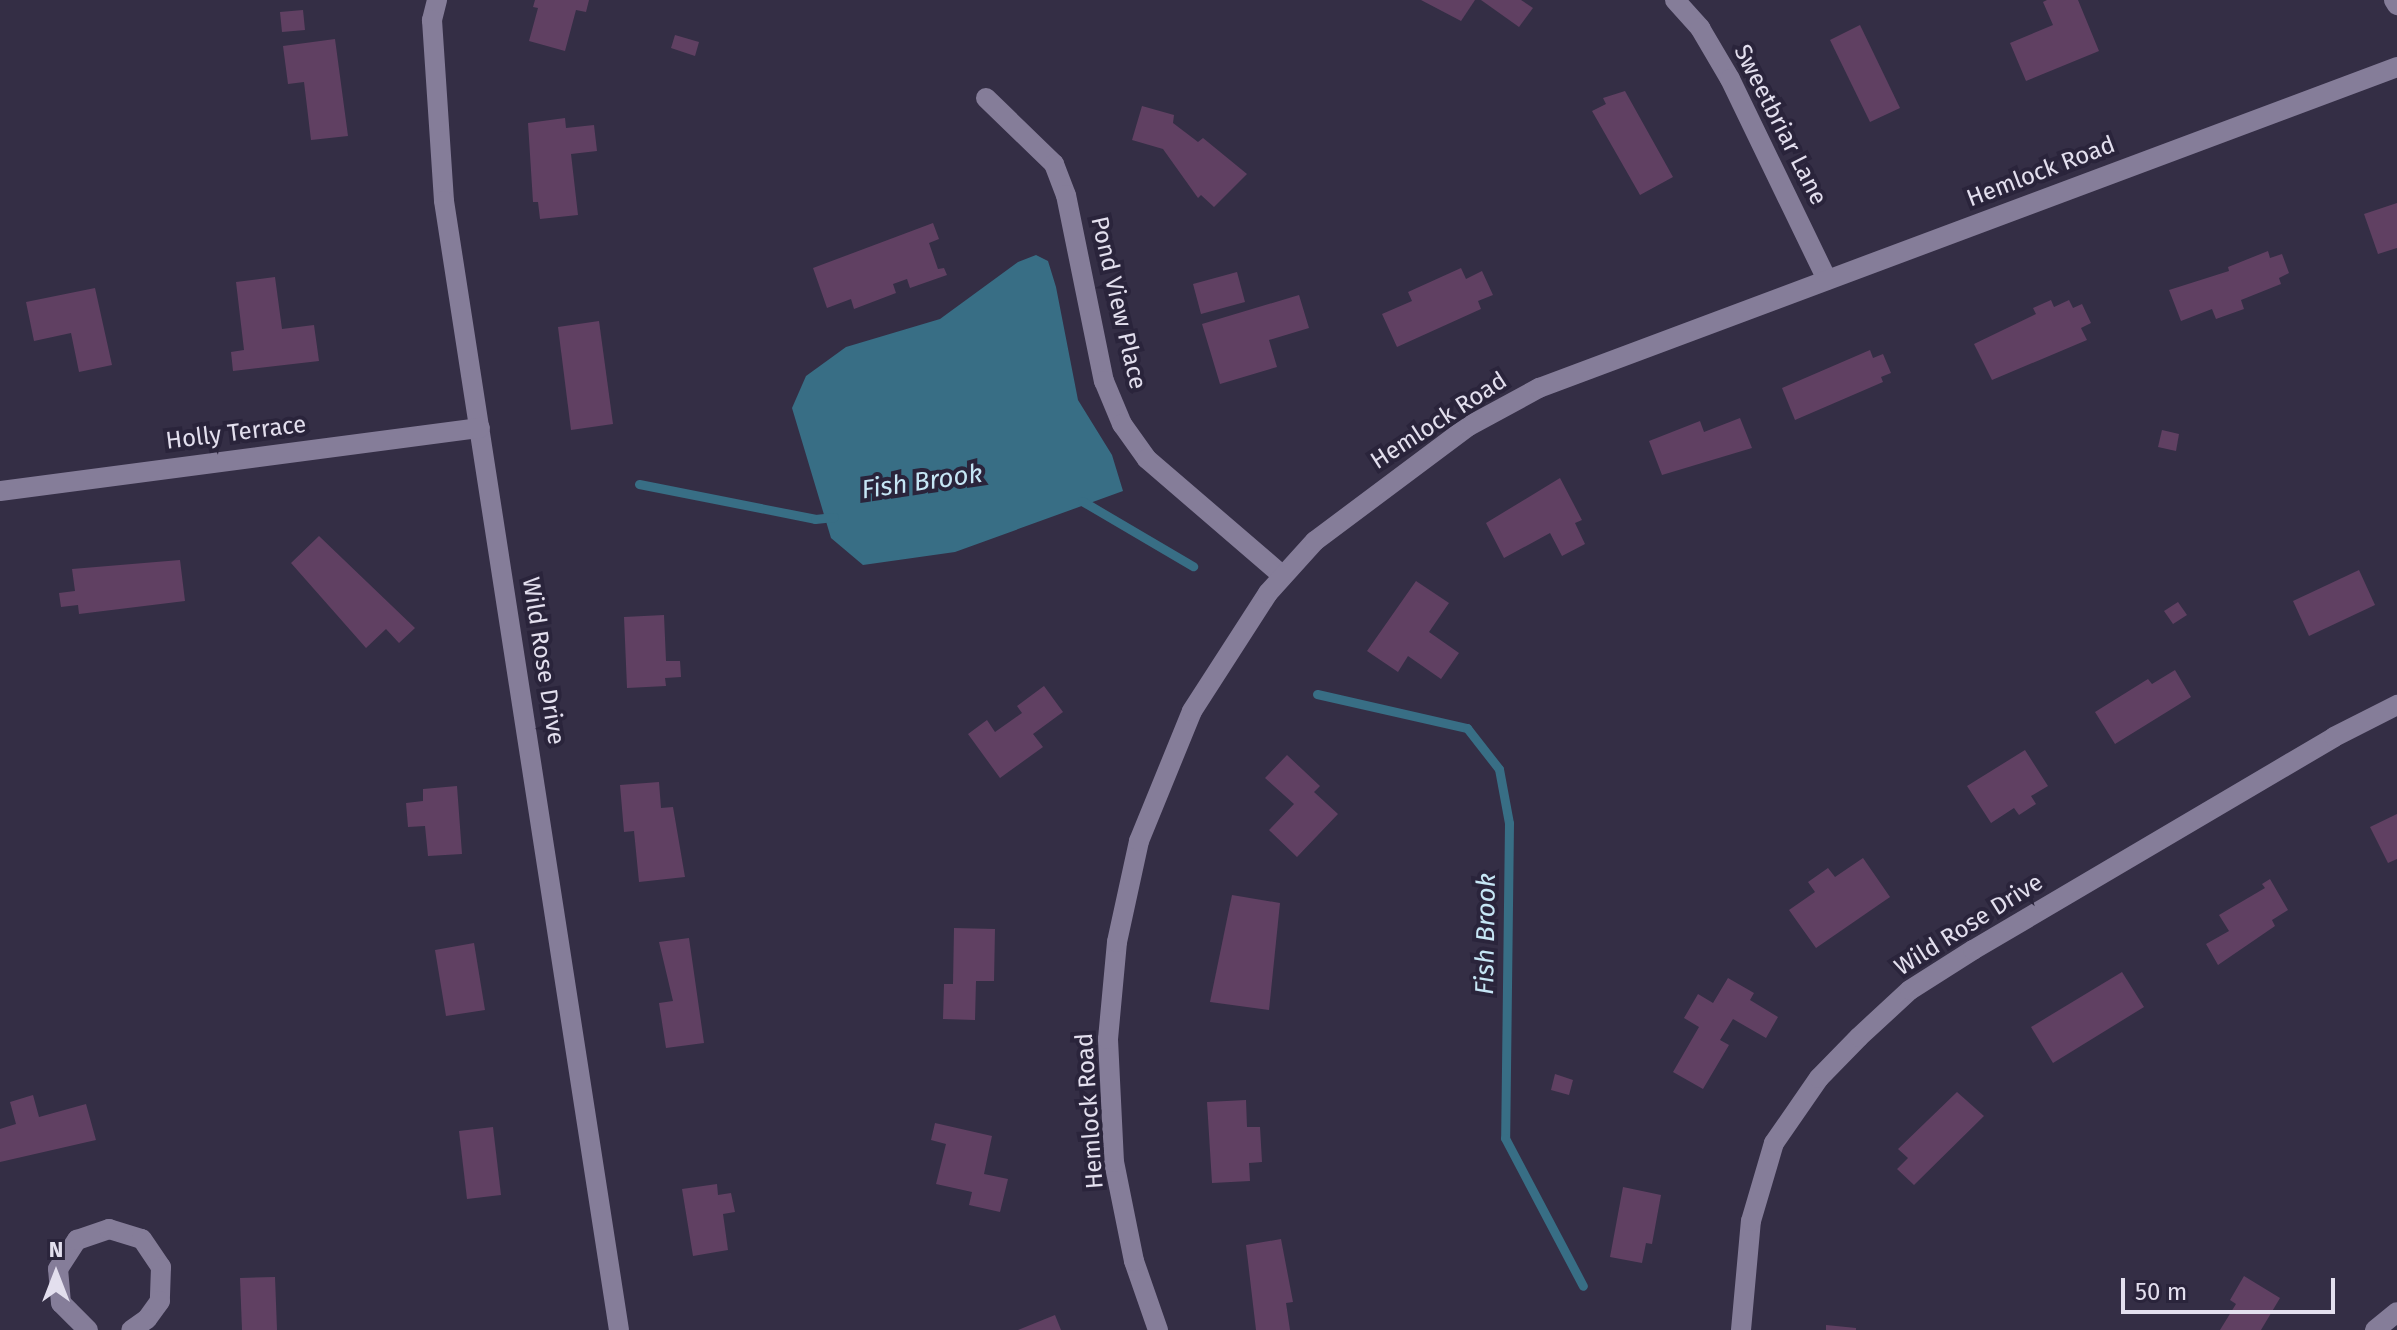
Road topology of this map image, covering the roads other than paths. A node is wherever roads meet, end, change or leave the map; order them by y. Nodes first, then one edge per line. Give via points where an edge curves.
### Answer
1 (437, 0) edge
2 (1675, 0) edge
3 (2394, 0) edge
4 (2397, 5) edge
5 (2397, 67) edge
6 (986, 98) dead end
7 (1827, 280) junction
8 (480, 428) junction
9 (0, 491) edge
10 (1283, 576) junction
11 (2397, 705) edge
12 (2397, 1312) edge
13 (76, 1327) edge
14 (131, 1330) edge
15 (619, 1330) edge
16 (1158, 1330) edge
17 (1741, 1330) edge
18 (2375, 1330) edge

1 - 8 street, Wild Rose Drive via 432,20 444,201
2 - 7 street, Sweetbriar Lane via 1700,28 1730,79
3 - 4 street
5 - 7 street, Hemlock Road
6 - 10 street, Pond View Place via 1054,164 1066,195 1104,381 1122,424 1147,459
7 - 10 street, Hemlock Road via 1539,388 1469,426 1315,541
8 - 9 street, Holly Terrace
8 - 15 street, Wild Rose Drive
10 - 16 street, Hemlock Road via 1224,654 1192,711 1139,841 1117,942 1108,1039 1114,1162 1134,1261
11 - 17 street, Wild Rose Drive via 1973,950 1910,990 1859,1037 1819,1078 1774,1143 1751,1221
12 - 18 street
13 - 14 street via 58,1292 62,1258 86,1234 121,1230 150,1247 163,1278 154,1311

